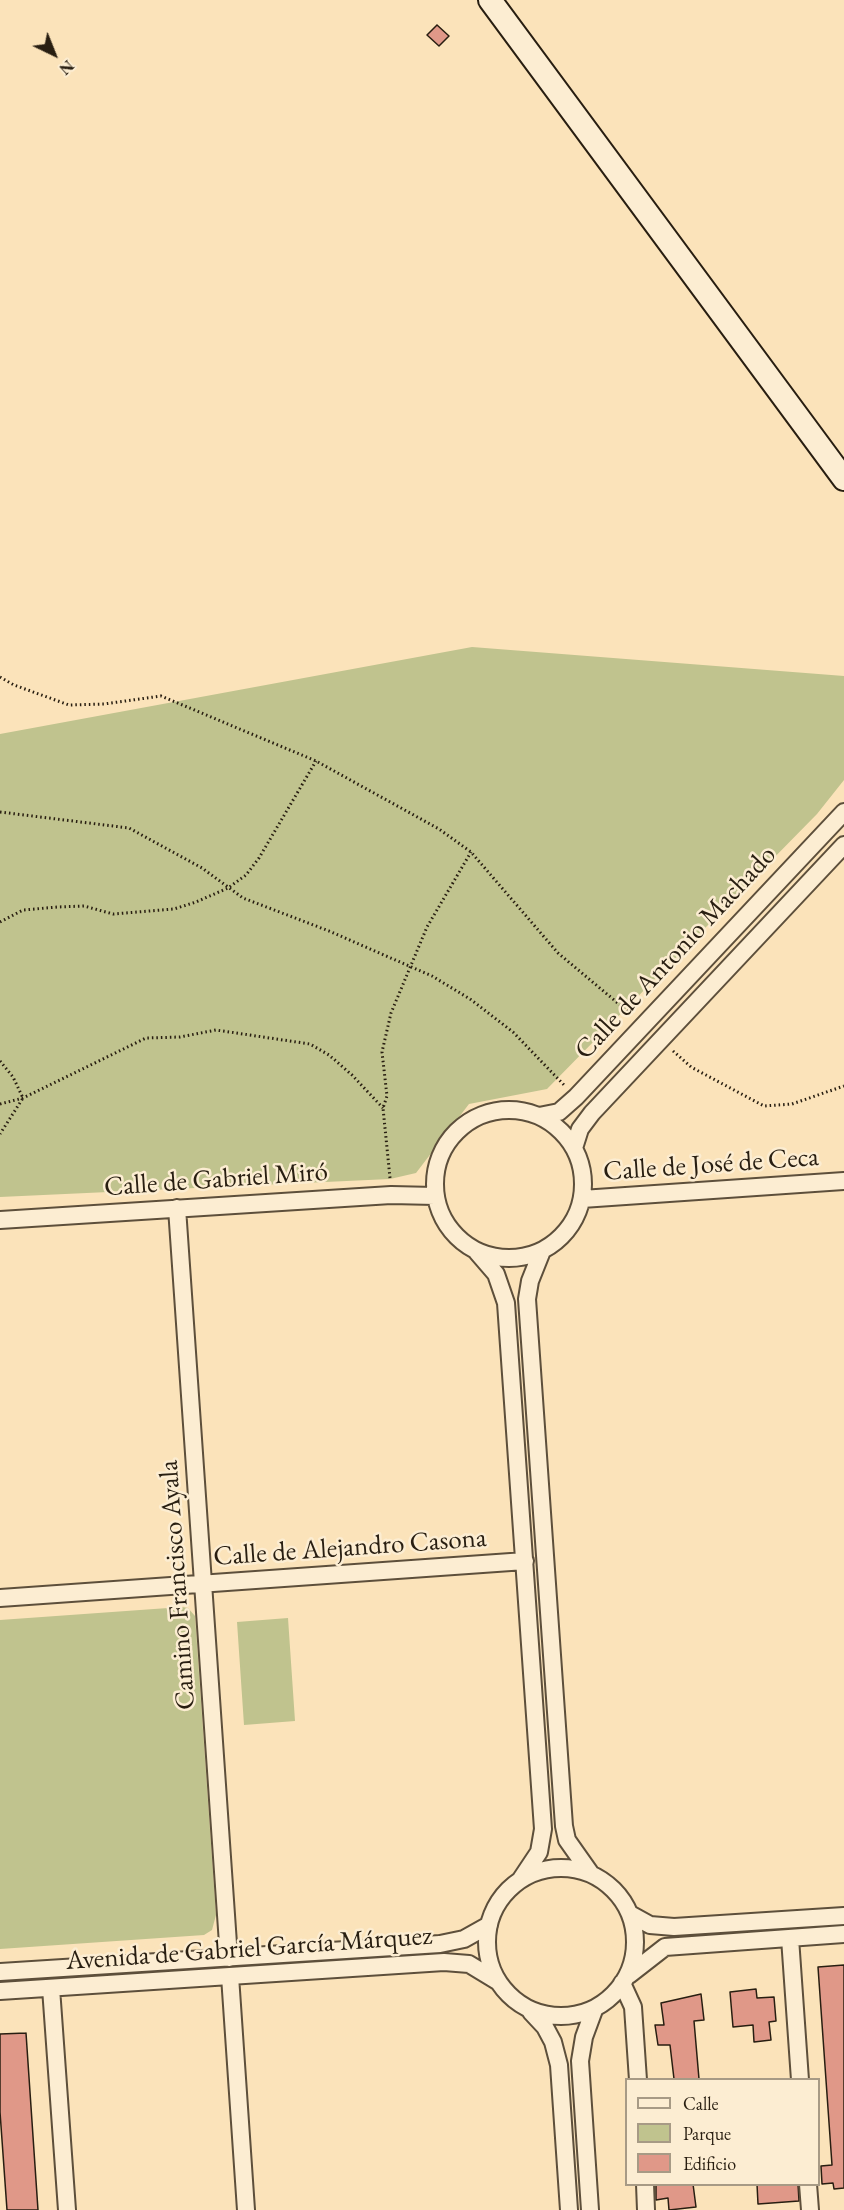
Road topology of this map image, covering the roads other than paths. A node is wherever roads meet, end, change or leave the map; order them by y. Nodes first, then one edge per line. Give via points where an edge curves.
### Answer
1 (490, 0) edge
2 (844, 479) edge
3 (844, 812) edge
4 (844, 845) edge
5 (539, 1116) junction
6 (574, 1148) junction
7 (844, 1181) edge
8 (435, 1196) junction
9 (582, 1199) junction
10 (177, 1208) junction
11 (0, 1220) edge
12 (542, 1251) junction
13 (477, 1252) junction
14 (525, 1561) junction
15 (203, 1584) junction
16 (0, 1598) edge
17 (591, 1874) junction
18 (521, 1880) junction
19 (630, 1914) junction
20 (844, 1916) edge
21 (489, 1925) junction
22 (844, 1934) edge
23 (790, 1938) junction
24 (229, 1958) junction
25 (0, 1972) edge
26 (230, 1976) junction
27 (625, 1979) junction
28 (497, 1981) junction
29 (51, 1988) junction
30 (0, 1991) edge
31 (529, 2009) junction
32 (594, 2010) junction
33 (638, 2078) edge
34 (800, 2078) edge
35 (645, 2186) edge
36 (808, 2186) edge
37 (67, 2210) edge
38 (246, 2210) edge
39 (568, 2210) edge
40 (590, 2210) edge
41 (646, 2210) edge
42 (810, 2210) edge

1 - 2 main road
3 - 5 street, Calle de Antonio Machado via 576,1097 559,1112
4 - 6 street, Calle de Antonio Machado via 592,1113 580,1129
5 - 6 street via 555,1125
5 - 8 street via 495,1111 469,1122 450,1139 436,1167
6 - 9 street via 580,1163
7 - 9 street, Calle de José de Ceca
8 - 10 street, Calle de Gabriel Miró via 391,1195
8 - 13 street via 445,1223 462,1243
9 - 12 street via 576,1218 556,1242
10 - 11 street, Calle de Gabriel Miró
10 - 15 street, Camino Francisco Ayala
12 - 13 street via 518,1259
12 - 17 street via 527,1299 564,1826 567,1840
13 - 14 street via 496,1274 506,1303
14 - 15 street, Calle de Alejandro Casona
14 - 18 street via 543,1829 539,1852
15 - 16 street, Calle de Alejandro Casona
15 - 24 street, Camino Francisco Ayala
17 - 18 street via 547,1869
17 - 19 street via 607,1884
18 - 21 street via 502,1897
19 - 20 street via 650,1925 674,1927
19 - 27 street via 635,1953
21 - 24 street, Avenida de Gabriel García Márquez via 464,1939 440,1944
21 - 28 street via 487,1954
22 - 23 street
23 - 27 street via 665,1947
23 - 34 street
24 - 25 street, Avenida de Gabriel García Márquez
26 - 28 street, Avenida de Gabriel García Márquez via 444,1962 469,1964
26 - 29 street, Avenida de Gabriel García Márquez
26 - 38 street
27 - 32 street
27 - 33 street via 633,2007
28 - 31 street via 514,2001
29 - 30 street, Avenida de Gabriel García Márquez
29 - 37 street
31 - 32 street via 544,2015 570,2017
31 - 39 street via 545,2027 559,2065
32 - 40 street via 580,2061
35 - 41 street
36 - 42 street

